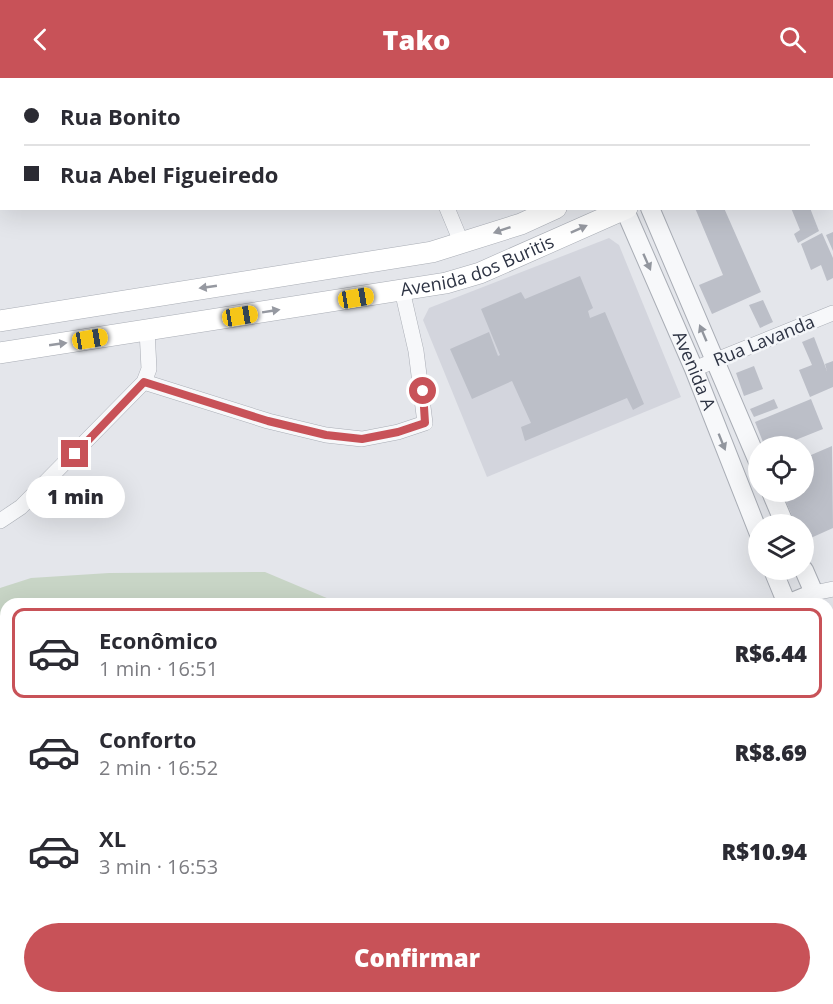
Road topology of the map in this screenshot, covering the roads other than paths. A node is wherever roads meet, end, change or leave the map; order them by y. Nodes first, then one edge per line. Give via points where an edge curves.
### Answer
1 (448, 210) edge
2 (552, 210) edge
3 (623, 210) edge
4 (625, 210) edge
5 (651, 210) edge
6 (462, 244) junction
7 (402, 290) junction
8 (833, 313) edge
9 (0, 321) edge
10 (147, 330) junction
11 (0, 353) edge
12 (715, 361) junction
13 (694, 369) junction
14 (144, 382) junction
15 (748, 438) edge
16 (751, 514) edge
17 (0, 521) edge
18 (777, 580) edge
19 (808, 580) edge
20 (833, 589) edge
21 (814, 593) junction
22 (785, 598) edge
23 (802, 598) edge

1 - 6 street
2 -> 6 main road, Avenida dos Buritis
7 -> 3 main road, Avenida dos Buritis via 446,284 480,273
4 -> 13 street, Avenida A
12 -> 5 street, Avenida A
6 -> 9 main road, Avenida dos Buritis
10 -> 7 main road, Avenida dos Buritis
7 - 14 street via 416,351 425,423 362,439 317,433
8 - 12 street, Rua Lavanda
11 -> 10 main road, Avenida dos Buritis
10 - 14 street via 149,369
12 - 13 street, Rua Lavanda
12 - 15 street, Avenida A
13 -> 16 street, Avenida A
14 - 17 street via 21,507
18 - 22 street
19 - 21 street
20 - 21 street
21 - 23 street

